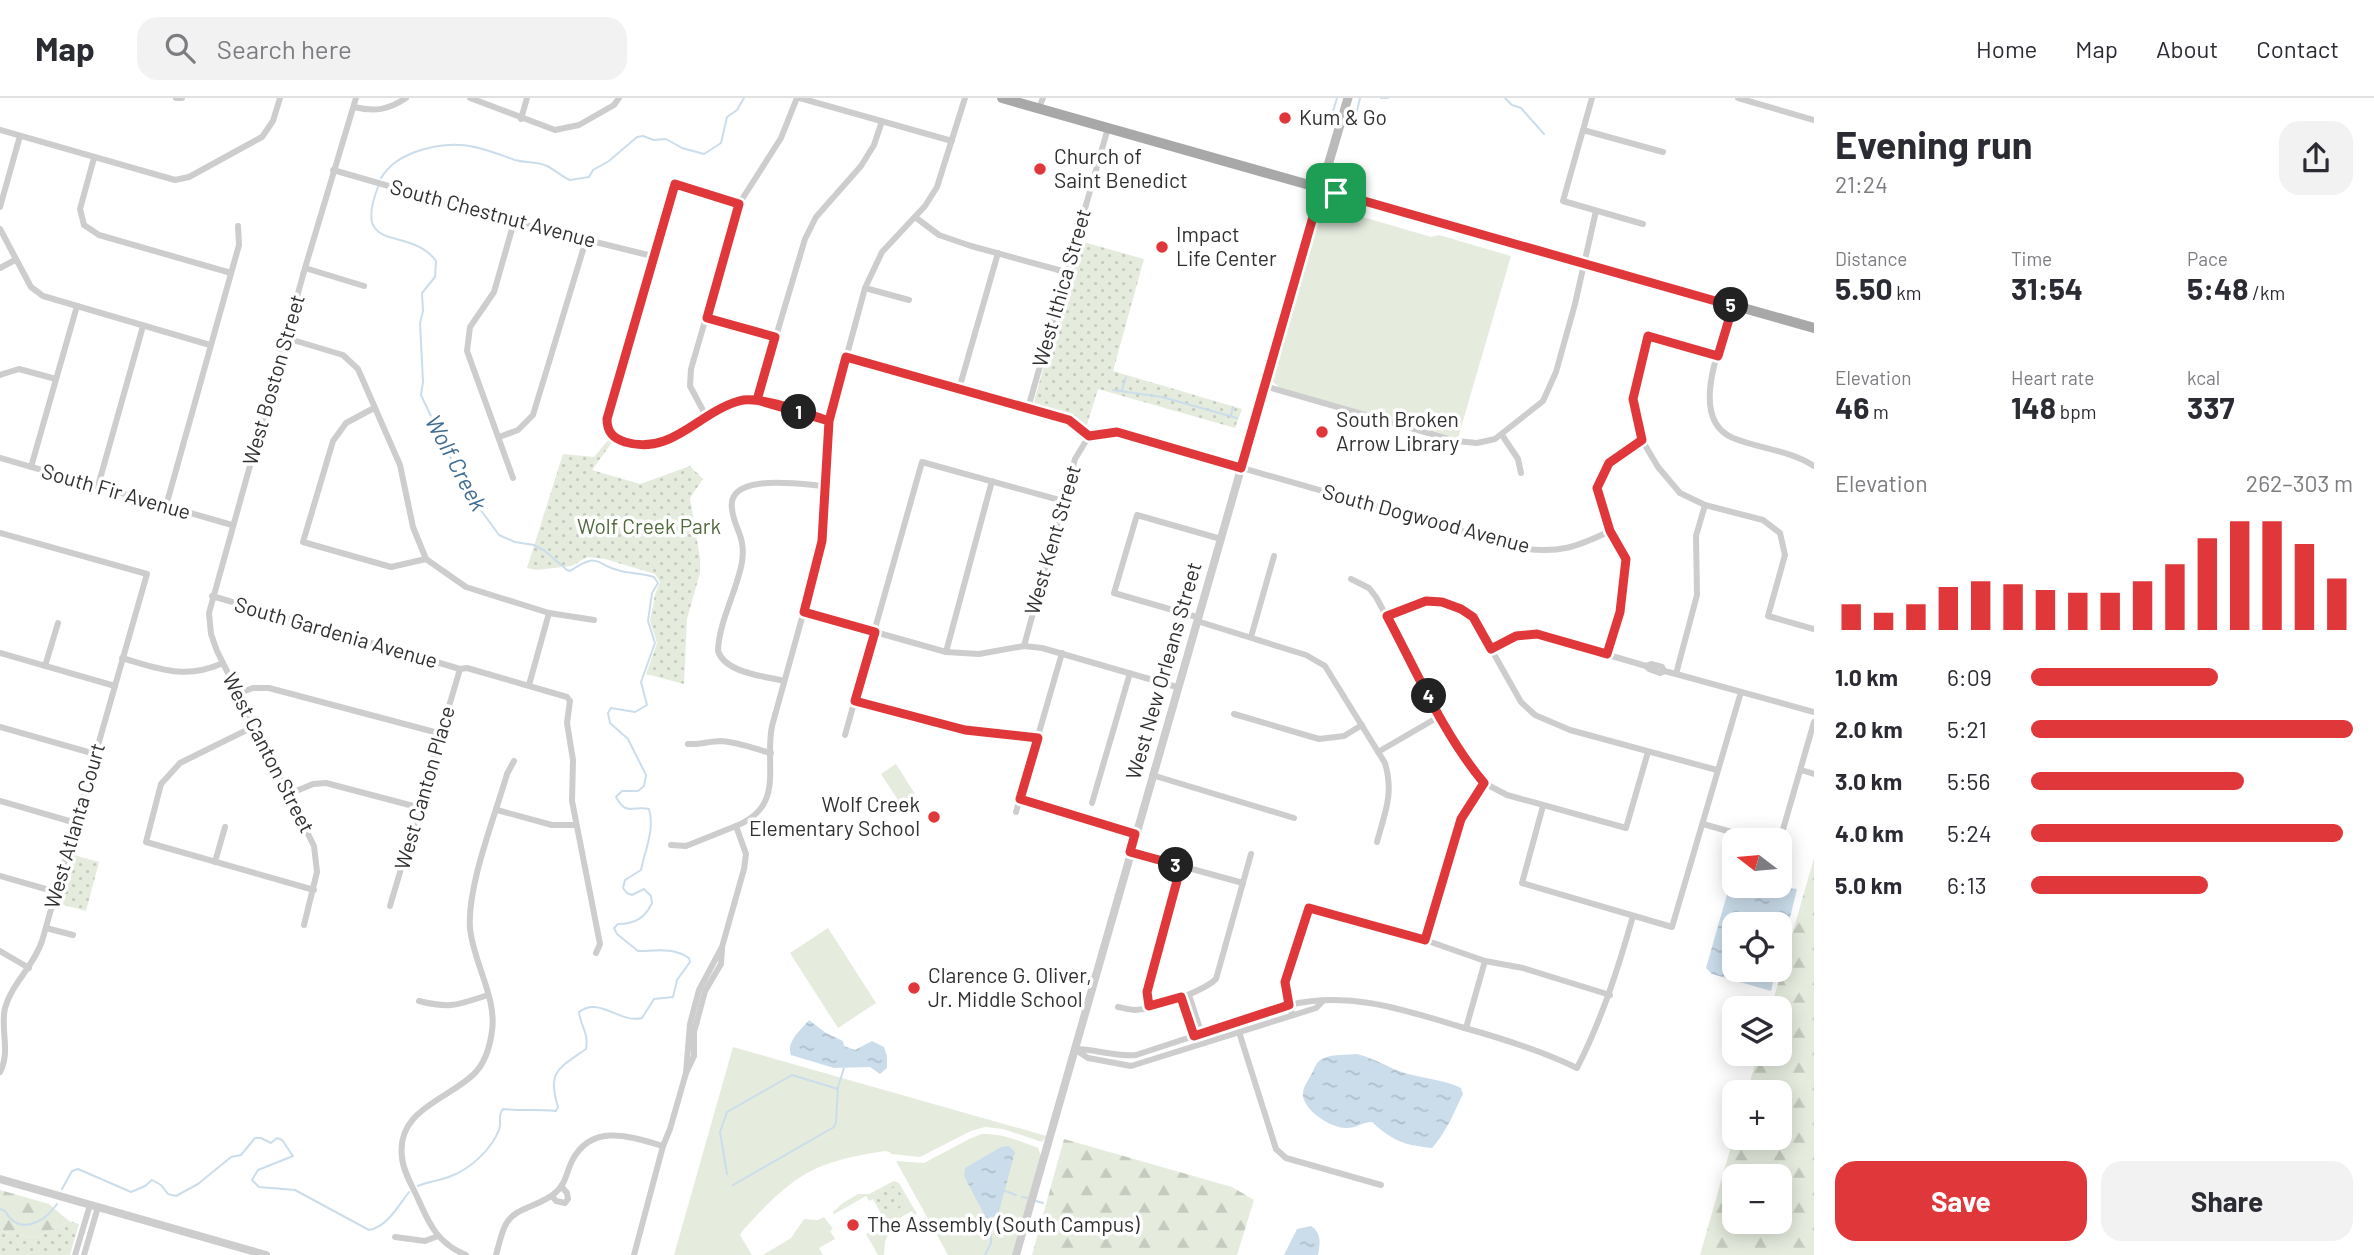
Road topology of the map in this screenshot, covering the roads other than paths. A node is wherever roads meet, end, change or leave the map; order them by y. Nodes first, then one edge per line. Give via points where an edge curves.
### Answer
1 (280, 98) edge
2 (356, 98) edge
3 (405, 98) edge
4 (470, 98) edge
5 (527, 98) edge
6 (619, 98) edge
7 (799, 98) edge
8 (965, 98) edge
9 (1002, 98) edge
10 (1348, 98) edge
11 (1592, 98) edge
12 (1738, 98) edge
13 (1041, 103) edge
14 (354, 107) junction
15 (520, 118) junction
16 (1814, 120) edge
17 (882, 121) junction
18 (1108, 128) junction
19 (0, 130) edge
20 (1583, 130) junction
21 (20, 136) junction
22 (952, 141) junction
23 (1663, 152) dead end
24 (94, 158) junction
25 (333, 170) junction
26 (1321, 189) junction
27 (739, 204) junction
28 (0, 207) edge
29 (1596, 211) junction
30 (915, 217) junction
31 (514, 222) junction
32 (1643, 224) dead end
33 (239, 226) dead end
34 (0, 229) edge
35 (586, 240) junction
36 (998, 253) junction
37 (652, 256) junction
38 (15, 260) junction
39 (1584, 263) junction
40 (0, 268) edge
41 (305, 268) junction
42 (1066, 272) junction
43 (231, 273) junction
44 (364, 286) dead end
45 (865, 288) junction
46 (909, 300) dead end
47 (77, 306) junction
48 (1733, 306) junction
49 (707, 318) junction
50 (143, 326) junction
51 (1814, 328) edge
52 (775, 337) junction
53 (286, 338) junction
54 (210, 345) junction
55 (1718, 356) junction
56 (846, 357) junction
57 (0, 374) edge
58 (56, 379) junction
59 (1264, 386) junction
60 (959, 389) junction
61 (757, 400) junction
62 (374, 408) junction
63 (1028, 408) junction
64 (706, 416) junction
65 (829, 421) junction
66 (1502, 435) junction
67 (1089, 436) junction
68 (499, 437) junction
69 (1642, 440) junction
70 (0, 458) edge
71 (1814, 466) edge
72 (31, 467) junction
73 (1241, 468) junction
74 (1521, 473) dead end
75 (513, 478) dead end
76 (992, 481) junction
77 (98, 486) junction
78 (825, 486) junction
79 (1063, 501) junction
80 (1705, 505) junction
81 (166, 506) junction
82 (232, 525) junction
83 (1610, 531) junction
84 (0, 533) edge
85 (1220, 539) junction
86 (1274, 556) dead end
87 (426, 559) junction
88 (1351, 579) dead end
89 (212, 596) junction
90 (804, 612) junction
91 (549, 613) junction
92 (1387, 616) junction
93 (1197, 619) junction
94 (594, 620) dead end
95 (58, 623) dead end
96 (1814, 629) edge
97 (875, 632) junction
98 (1251, 637) junction
99 (1024, 646) junction
100 (1491, 649) junction
101 (946, 652) junction
102 (0, 653) edge
103 (1062, 653) junction
104 (1607, 654) junction
105 (122, 658) junction
106 (223, 663) junction
107 (45, 666) junction
108 (460, 669) junction
109 (1130, 673) junction
110 (1676, 674) junction
111 (784, 681) junction
112 (528, 685) junction
113 (115, 686) junction
114 (1177, 687) junction
115 (1741, 692) junction
116 (239, 693) junction
117 (855, 701) junction
118 (1814, 712) edge
119 (1234, 714) dead end
120 (1440, 716) junction
121 (1814, 722) edge
122 (1362, 725) junction
123 (255, 726) junction
124 (0, 727) edge
125 (442, 734) junction
126 (845, 735) dead end
127 (1038, 738) junction
128 (688, 744) dead end
129 (1378, 752) junction
130 (1648, 752) junction
131 (771, 753) junction
132 (95, 754) junction
133 (513, 761) dead end
134 (1717, 770) junction
135 (1801, 770) junction
136 (1814, 774) edge
137 (1152, 775) junction
138 (1484, 783) junction
139 (289, 794) junction
140 (1020, 799) junction
141 (0, 802) edge
142 (1092, 803) dead end
143 (1543, 806) junction
144 (421, 808) junction
145 (497, 810) junction
146 (1016, 812) dead end
147 (1294, 818) dead end
148 (76, 823) junction
149 (1703, 824) junction
150 (576, 825) junction
151 (736, 826) junction
152 (225, 827) dead end
153 (1784, 828) edge
154 (1722, 829) edge
155 (1135, 834) junction
156 (1377, 842) dead end
157 (671, 845) dead end
158 (1130, 852) junction
159 (1251, 854) dead end
160 (215, 862) junction
161 (1181, 866) junction
162 (0, 876) edge
163 (1243, 883) junction
164 (314, 890) junction
165 (56, 892) junction
166 (390, 906) dead end
167 (1633, 916) junction
168 (303, 925) dead end
169 (46, 928) junction
170 (73, 935) dead end
171 (1425, 940) junction
172 (0, 951) edge
173 (596, 953) dead end
174 (1485, 961) junction
175 (29, 968) junction
176 (1611, 995) junction
177 (488, 996) junction
178 (1185, 996) junction
179 (419, 1001) dead end
180 (1322, 1002) junction
181 (1289, 1005) junction
182 (1149, 1006) junction
183 (1118, 1007) dead end
184 (1292, 1015) junction
185 (1235, 1023) junction
186 (1465, 1028) junction
187 (1239, 1033) junction
188 (1198, 1035) junction
189 (1201, 1045) junction
190 (1075, 1049) junction
191 (1122, 1056) junction
192 (1120, 1065) junction
193 (0, 1072) edge
194 (663, 1146) junction
195 (0, 1180) edge
196 (1381, 1185) dead end
197 (94, 1206) junction
198 (438, 1236) junction
199 (396, 1237) dead end
200 (75, 1255) edge
201 (84, 1255) edge
202 (266, 1255) edge
203 (466, 1255) edge
204 (496, 1255) edge
205 (634, 1255) edge
206 (1016, 1255) edge

1 - 24 street via 262,137 188,177 175,180
2 - 14 street, West Boston Street
3 - 14 street via 381,110
4 - 15 street
5 - 15 street
6 - 15 street via 579,125 555,130
7 - 17 street
7 - 27 street via 781,138
8 - 22 street
9 - 13 main road
10 - 26 main road, West New Orleans Street
11 - 20 street
12 - 16 street
13 - 18 main road
14 - 25 street, West Boston Street
17 - 22 street
17 - 52 street via 861,166 816,216
18 - 26 main road
18 - 42 street, West Ithica Street
19 - 21 street
20 - 23 street
20 - 29 street via 1563,201
21 - 24 street
21 - 28 street
22 - 30 street via 937,187
24 - 43 street via 80,209 84,225 99,235
25 - 31 street, South Chestnut Avenue
25 - 41 street, West Boston Street
26 - 39 main road
26 - 59 street, West New Orleans Street
27 - 37 street via 675,184
27 - 49 street
29 - 32 street
29 - 39 street
30 - 36 street via 939,235
30 - 45 street via 882,252
31 - 35 street, South Chestnut Avenue
31 - 68 street via 494,292 470,327 467,351
33 - 43 street
34 - 38 street
35 - 37 street, South Chestnut Avenue
35 - 68 street via 533,415 518,430
36 - 42 street
36 - 60 street
37 - 64 street via 607,427 614,438 652,446
38 - 40 street
38 - 47 street via 39,294
39 - 48 main road
39 - 66 street via 1556,372 1544,400
41 - 44 street
41 - 53 street, West Boston Street
42 - 63 street, West Ithica Street
43 - 54 street
45 - 46 street
45 - 56 street
47 - 50 street
47 - 58 street
48 - 51 main road
48 - 55 street
49 - 52 street
49 - 64 street via 690,386
50 - 54 street
50 - 77 street
52 - 61 street
53 - 62 street via 343,355 358,369
53 - 82 street, West Boston Street
54 - 81 street
55 - 69 street via 1648,336 1633,399
55 - 71 street via 1708,389 1708,406 1716,424 1731,437 1799,457
56 - 60 street
56 - 65 street
57 - 58 street via 19,369
58 - 72 street
59 - 66 street via 1456,441 1477,443
59 - 73 street, West New Orleans Street
60 - 63 street
61 - 64 street via 740,401
61 - 65 street
62 - 87 street via 400,466
62 - 87 street via 346,423 333,441 303,542 391,567
63 - 67 street via 1069,420
65 - 78 street
66 - 74 street via 1518,459
67 - 73 street via 1117,432
67 - 79 street, West Kent Street via 1079,450
68 - 75 street
69 - 80 street via 1680,493
69 - 83 street via 1609,463 1597,488
70 - 72 street, South Fir Avenue
72 - 77 street, South Fir Avenue
73 - 83 street, South Dogwood Avenue via 1535,550 1572,548
73 - 85 street, West New Orleans Street
76 - 79 street
76 - 97 street via 922,462
76 - 101 street
77 - 81 street, South Fir Avenue
78 - 90 street via 821,552
78 - 111 street via 751,484 739,490 731,508 741,533 741,564 718,646 720,657 731,666
79 - 99 street, West Kent Street
80 - 96 street via 1763,520 1780,533 1785,555 1768,616
80 - 110 street via 1696,536 1697,595
81 - 82 street, South Fir Avenue
82 - 89 street, West Boston Street
83 - 104 street via 1626,559 1620,612
84 - 105 street, West Atlanta Court via 148,574
85 - 93 street, West New Orleans Street
85 - 93 street via 1137,514 1114,593
86 - 98 street
87 - 91 street via 466,587
88 - 92 street via 1369,589
89 - 106 street, West Boston Street via 211,634
89 - 108 street, South Gardenia Avenue
90 - 97 street
90 - 111 street
91 - 94 street
91 - 112 street
92 - 100 street via 1426,601 1442,602 1473,617
92 - 120 street
93 - 98 street
93 - 114 street, West New Orleans Street
95 - 107 street
97 - 101 street
97 - 117 street
98 - 122 street via 1306,654 1325,666
99 - 101 street via 979,654
99 - 103 street
100 - 104 street via 1516,636 1537,634
100 - 130 street via 1521,702 1535,715
102 - 107 street
103 - 109 street
103 - 127 street
104 - 110 street
105 - 106 street via 185,673
105 - 113 street, West Atlanta Court
106 - 116 street, West Canton Street
107 - 113 street
108 - 112 street, South Gardenia Avenue
108 - 125 street, West Canton Place
109 - 114 street
109 - 142 street
110 - 115 street
111 - 131 street via 771,733
112 - 150 street, South Gardenia Avenue via 570,701 566,723
113 - 132 street, West Atlanta Court
114 - 137 street, West New Orleans Street
115 - 118 street
115 - 134 street
116 - 123 street, West Canton Street
116 - 125 street via 268,688
117 - 126 street
117 - 127 street via 965,730
119 - 122 street via 1319,739 1344,736
120 - 129 street
120 - 138 street
121 - 135 street
122 - 129 street
123 - 139 street, West Canton Street
123 - 160 street via 180,763 162,784 146,842
124 - 132 street
125 - 144 street, West Canton Place
127 - 140 street
128 - 131 street via 728,742
129 - 156 street via 1390,791
130 - 134 street
130 - 143 street via 1626,828
131 - 151 street via 771,779 764,804 754,818
132 - 148 street, West Atlanta Court
133 - 145 street
134 - 149 street
135 - 136 street
135 - 153 street
137 - 147 street
137 - 155 street, West New Orleans Street
138 - 143 street
138 - 171 street via 1461,819
139 - 144 street via 326,783
139 - 164 street, West Canton Street via 314,846
140 - 146 street
140 - 155 street
141 - 148 street
143 - 167 street via 1522,883
144 - 166 street, West Canton Place
145 - 150 street via 552,825
145 - 177 street via 475,884 470,920
148 - 165 street, West Atlanta Court
149 - 154 street
149 - 167 street via 1672,927
150 - 173 street via 600,944
151 - 157 street via 686,846
151 - 194 street via 746,861 721,964 705,991 694,1032 694,1056
152 - 160 street
155 - 158 street, West New Orleans Street
158 - 161 street
158 - 190 street, West New Orleans Street
159 - 163 street
160 - 164 street
161 - 163 street
161 - 182 street via 1152,970
162 - 165 street
163 - 178 street via 1216,979
164 - 168 street, West Canton Street
165 - 169 street, West Atlanta Court
167 - 176 street
169 - 170 street
169 - 175 street, West Atlanta Court
171 - 174 street
171 - 181 street via 1309,908 1285,982
172 - 175 street
174 - 176 street
174 - 186 street
175 - 193 street, West Atlanta Court via 5,1008 6,1054
176 - 186 street via 1577,1069 1524,1045
177 - 179 street via 442,1007
177 - 198 street via 493,1027 482,1065 418,1113 403,1137 404,1169
178 - 182 street
178 - 188 street
180 - 181 street via 1315,999
180 - 184 street
180 - 186 street via 1383,1004
181 - 184 street
181 - 185 street
182 - 183 street via 1136,1010
184 - 187 street
185 - 187 street
185 - 188 street
187 - 189 street
187 - 196 street via 1276,1149 1286,1158
188 - 189 street
188 - 191 street
189 - 192 street via 1131,1066
190 - 191 street
190 - 192 street via 1088,1058
190 - 206 street, West New Orleans Street
191 - 192 street
194 - 204 street via 623,1134 593,1140 581,1149 557,1192 513,1215
194 - 205 street
195 - 197 street
197 - 200 street
197 - 201 street
197 - 202 street
198 - 199 street via 425,1241
198 - 203 street

